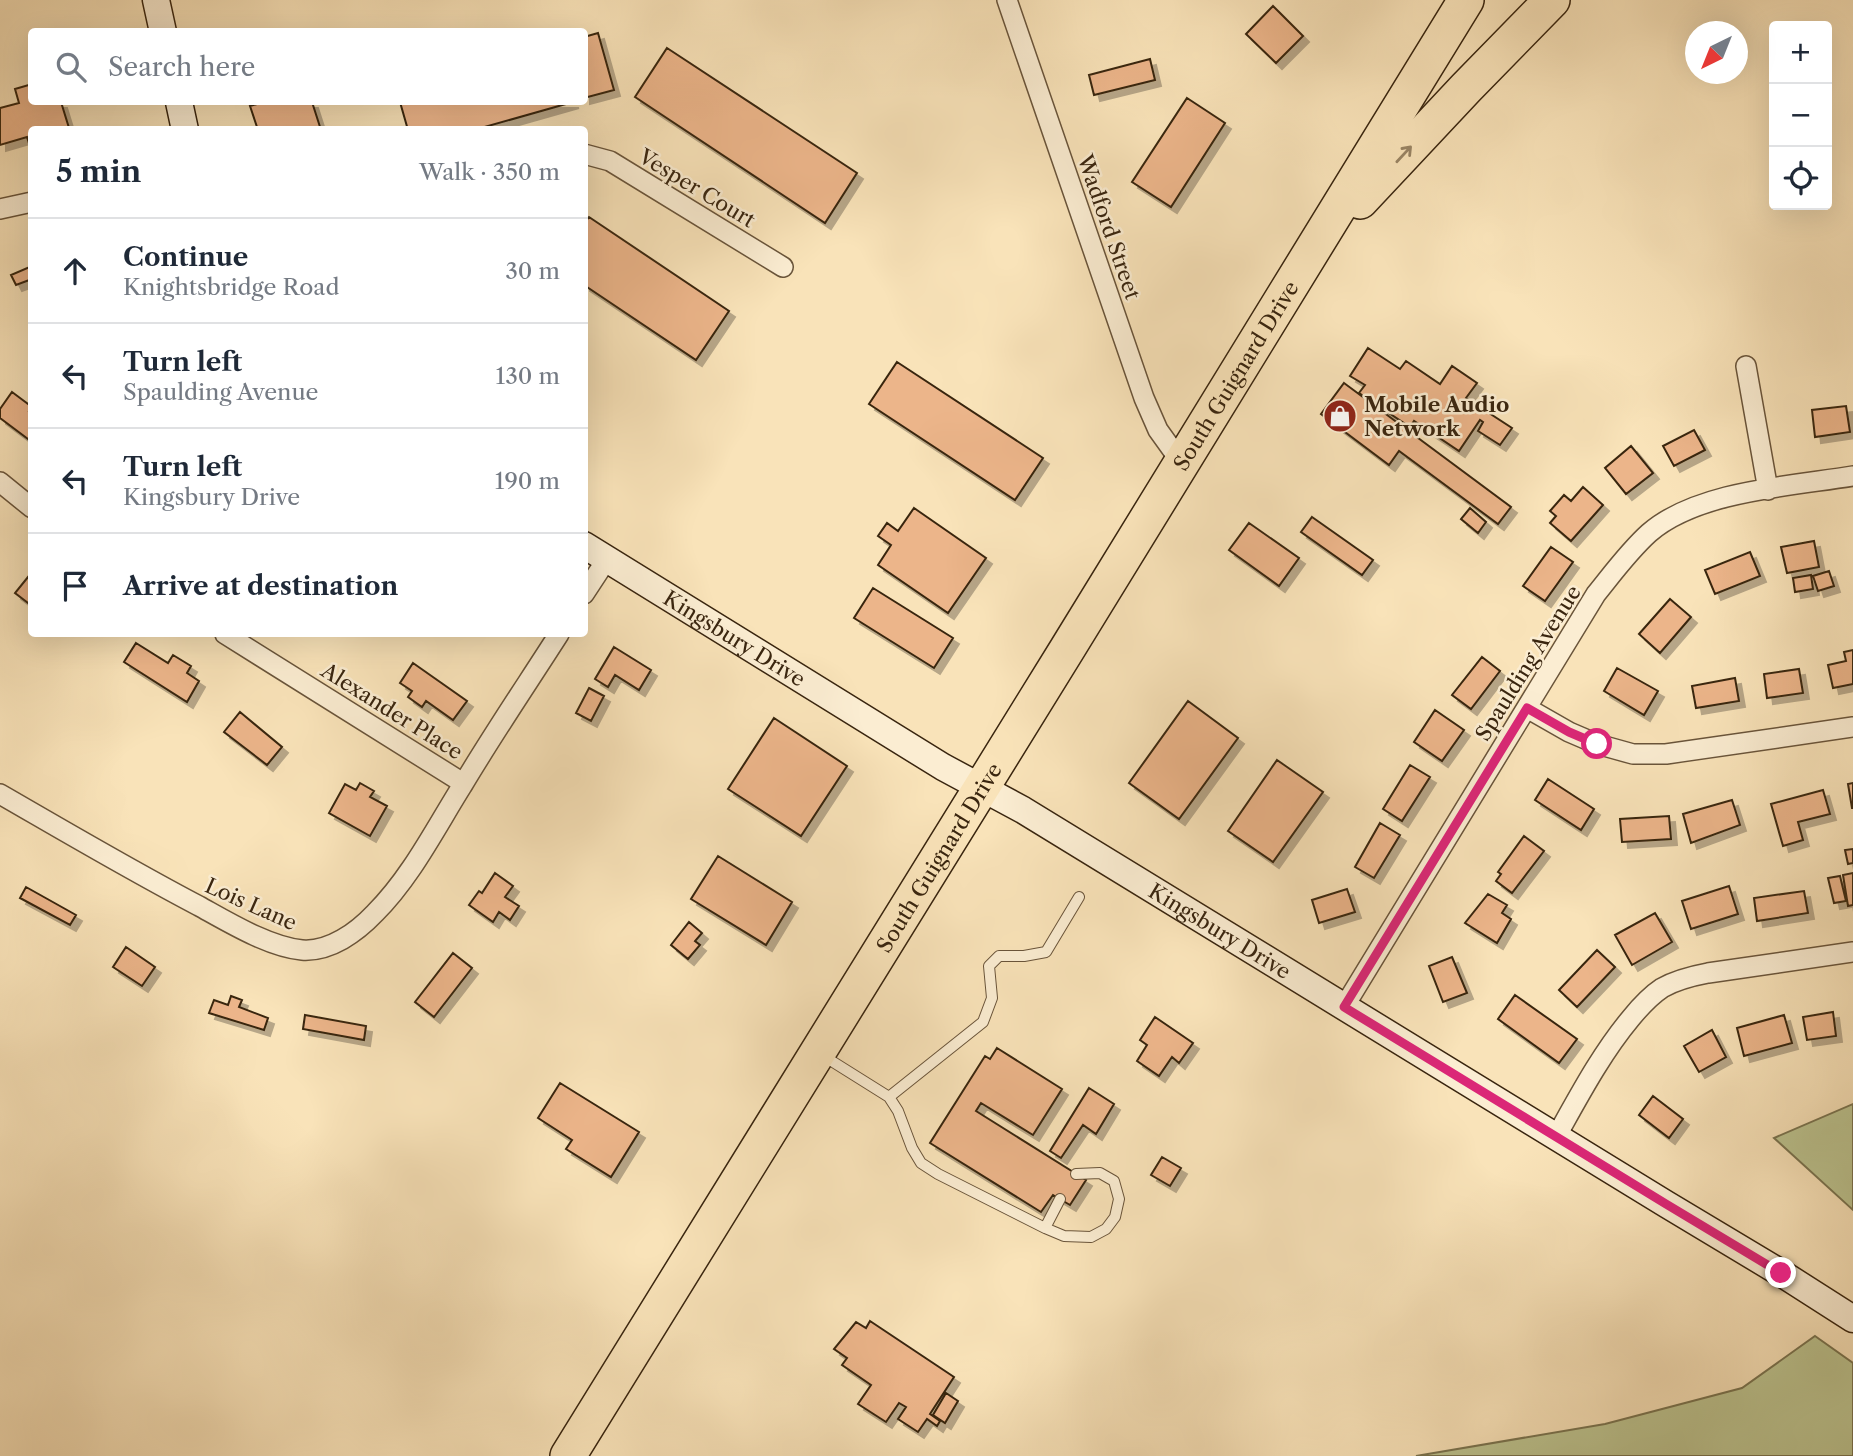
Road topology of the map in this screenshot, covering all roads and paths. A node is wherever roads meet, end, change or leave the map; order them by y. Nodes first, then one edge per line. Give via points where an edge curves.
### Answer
1 (156, 0) edge
2 (1007, 0) edge
3 (1466, 0) edge
4 (1552, 0) edge
5 (162, 28) edge
6 (180, 105) edge
7 (184, 126) edge
8 (588, 155) edge
9 (28, 203) edge
10 (0, 209) edge
11 (1308, 258) junction
12 (783, 267) dead end
13 (1746, 366) dead end
14 (1181, 462) junction
15 (1853, 476) edge
16 (0, 482) edge
17 (1768, 490) junction
18 (28, 505) edge
19 (596, 552) edge
20 (588, 580) edge
21 (230, 637) edge
22 (557, 637) edge
23 (1527, 708) junction
24 (1853, 727) edge
25 (463, 783) junction
26 (982, 789) junction
27 (0, 794) edge
28 (1079, 897) dead end
29 (1853, 952) edge
30 (1344, 1007) junction
31 (818, 1053) junction
32 (888, 1097) junction
33 (1556, 1137) junction
34 (1076, 1174) dead end
35 (1060, 1199) dead end
36 (1045, 1228) junction
37 (1853, 1319) edge
38 (568, 1456) edge

1 - 5 street
2 - 14 street, Wadford Street via 1144,398 1158,430
3 - 11 highway
11 -> 4 highway
6 - 7 street
8 - 12 street, Vesper Court via 610,161
9 - 10 street
11 - 14 highway, South Guignard Drive
13 - 17 street
14 - 26 highway, South Guignard Drive
15 - 17 street, Spaulding Avenue
16 - 18 street
17 - 23 street, Spaulding Avenue via 1700,505 1651,531 1596,594
19 - 20 street
19 - 26 street, Kingsbury Drive
21 - 25 street, Alexander Place
22 - 25 street, Lois Lane
23 - 24 street via 1569,732 1633,754 1666,754
23 - 30 street, Spaulding Avenue
25 - 27 street, Lois Lane via 416,861 375,913 335,943 309,950 278,944 237,927
26 - 30 street, Kingsbury Drive
26 - 31 highway, South Guignard Drive
28 - 32 lane via 1046,952 999,956 989,966 992,998 983,1022
29 - 33 street via 1708,973 1660,989 1620,1032
30 - 33 street, Kingsbury Drive
31 - 32 lane
31 - 38 highway, South Guignard Drive
32 - 36 lane via 921,1163
33 - 37 street, Kingsbury Drive
34 - 36 lane via 1100,1173 1114,1181 1119,1199 1115,1217 1091,1237 1064,1236
35 - 36 lane

